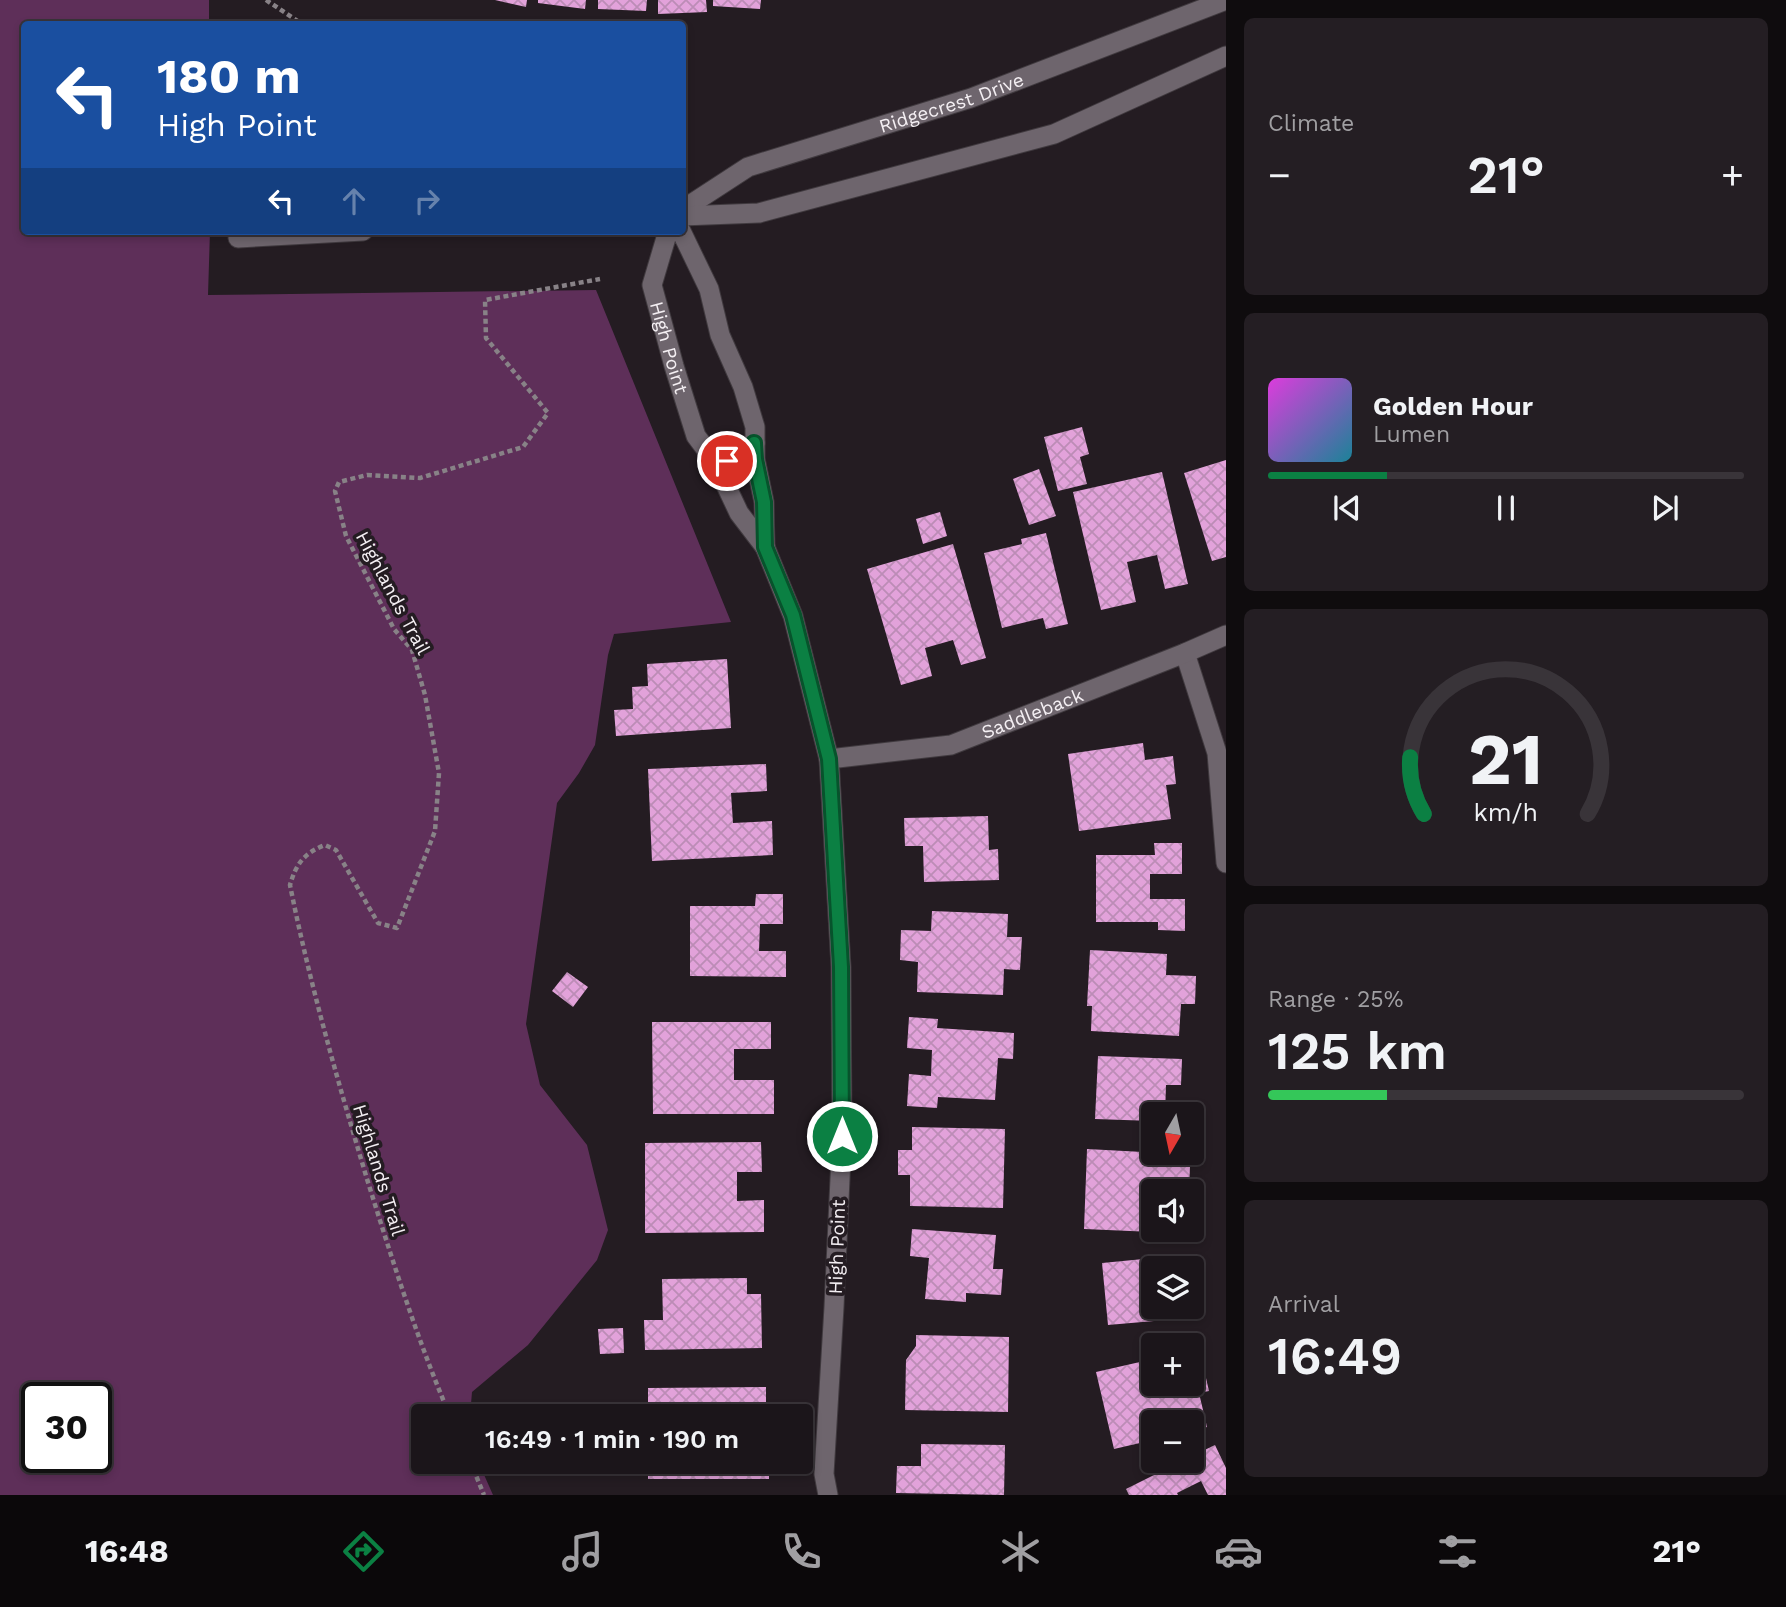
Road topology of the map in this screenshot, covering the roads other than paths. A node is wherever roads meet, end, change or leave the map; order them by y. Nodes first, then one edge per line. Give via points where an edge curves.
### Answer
1 (1226, 0) edge
2 (1226, 56) edge
3 (686, 207) edge
4 (686, 216) edge
5 (292, 235) edge
6 (667, 235) edge
7 (683, 235) edge
8 (238, 238) dead end
9 (754, 443) junction
10 (714, 460) junction
11 (765, 547) junction
12 (1226, 635) edge
13 (1185, 653) junction
14 (829, 759) junction
15 (1226, 863) edge
16 (828, 1495) edge

1 - 3 street, Ridgecrest Drive via 971,98 748,167
2 - 4 street via 1054,135 759,213
5 - 8 street
6 - 10 street, High Point via 652,285 696,436
7 - 9 street, High Point via 709,289 720,335 746,397 755,427
9 - 10 street via 750,454
9 - 11 street, High Point via 764,502
10 - 11 street, High Point via 739,513
11 - 14 street, High Point via 793,615
12 - 13 street, Saddleback
13 - 14 street, Saddleback via 951,745
13 - 15 street via 1217,753
14 - 16 street, High Point via 841,967 842,1136 824,1474

